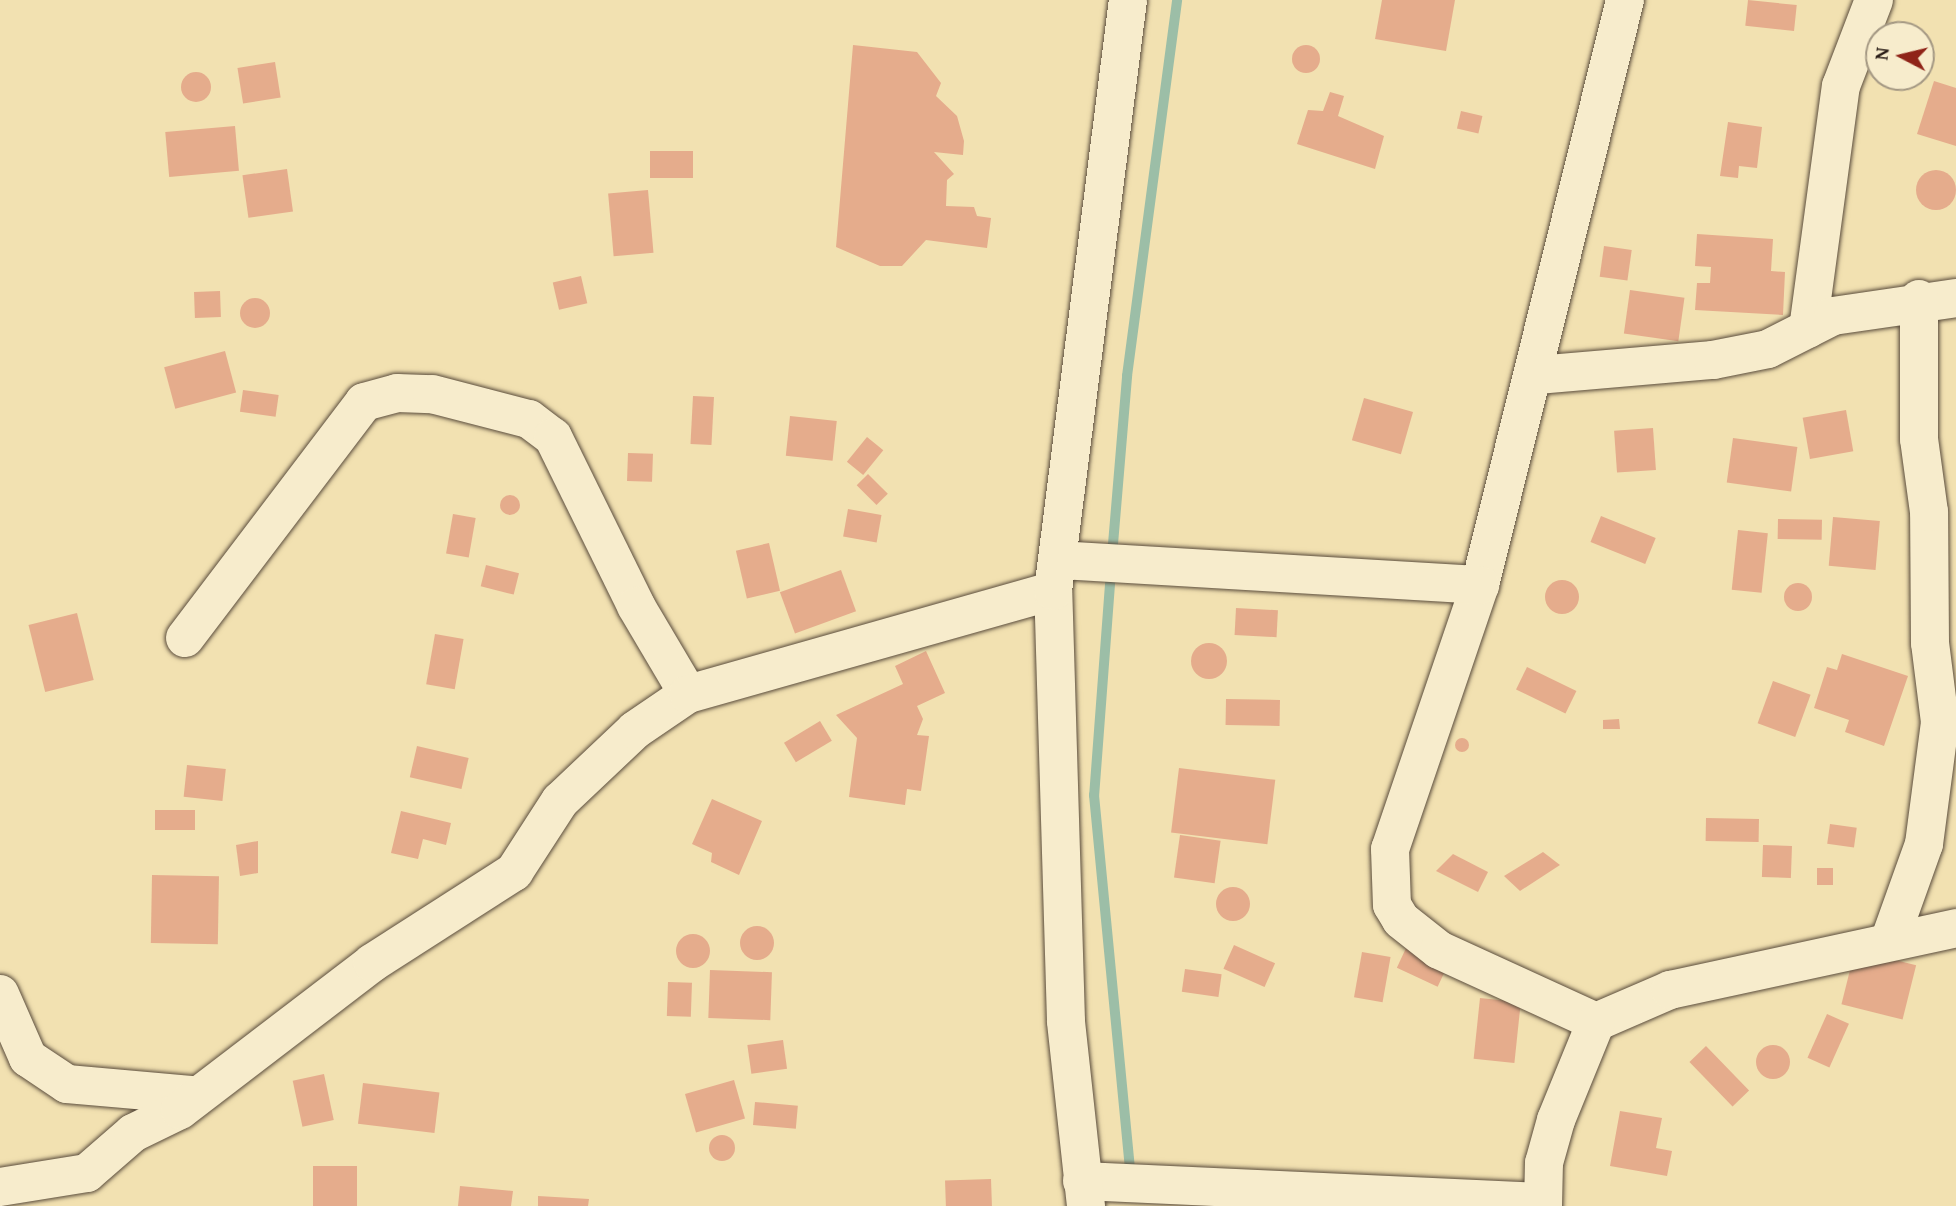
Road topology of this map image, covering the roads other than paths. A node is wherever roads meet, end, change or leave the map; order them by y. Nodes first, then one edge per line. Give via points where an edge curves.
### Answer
1 (1128, 0) edge
2 (1625, 0) edge
3 (1874, 0) edge
4 (1956, 298) edge
5 (1919, 299) junction
6 (1808, 329) junction
7 (1537, 375) junction
8 (1943, 511) edge
9 (1056, 575) junction
10 (1480, 585) junction
11 (185, 638) dead end
12 (688, 694) junction
13 (1956, 928) edge
14 (1890, 939) junction
15 (0, 994) edge
16 (1596, 1022) junction
17 (194, 1095) junction
18 (0, 1187) edge
19 (1084, 1194) edge
20 (1543, 1204) edge

1 - 9 street
2 - 7 street
3 - 6 street via 1841,86
4 - 5 street
5 - 6 street via 1833,316
5 - 8 street via 1919,439
6 - 7 street via 1768,349 1713,360
7 - 10 street
8 - 14 street via 1929,617 1940,722 1924,844
9 - 10 street
9 - 12 street
9 - 19 street via 1066,1021
10 - 16 street via 1390,849 1392,905 1401,920 1439,950
11 - 12 street via 364,402 397,393 432,394 529,419 553,437 636,606
12 - 17 street via 635,730 560,801 514,872 372,962
13 - 14 street
14 - 16 street via 1670,990
15 - 17 street via 28,1058 67,1084
16 - 20 street via 1556,1120
17 - 18 street via 87,1173
19 - 20 street

